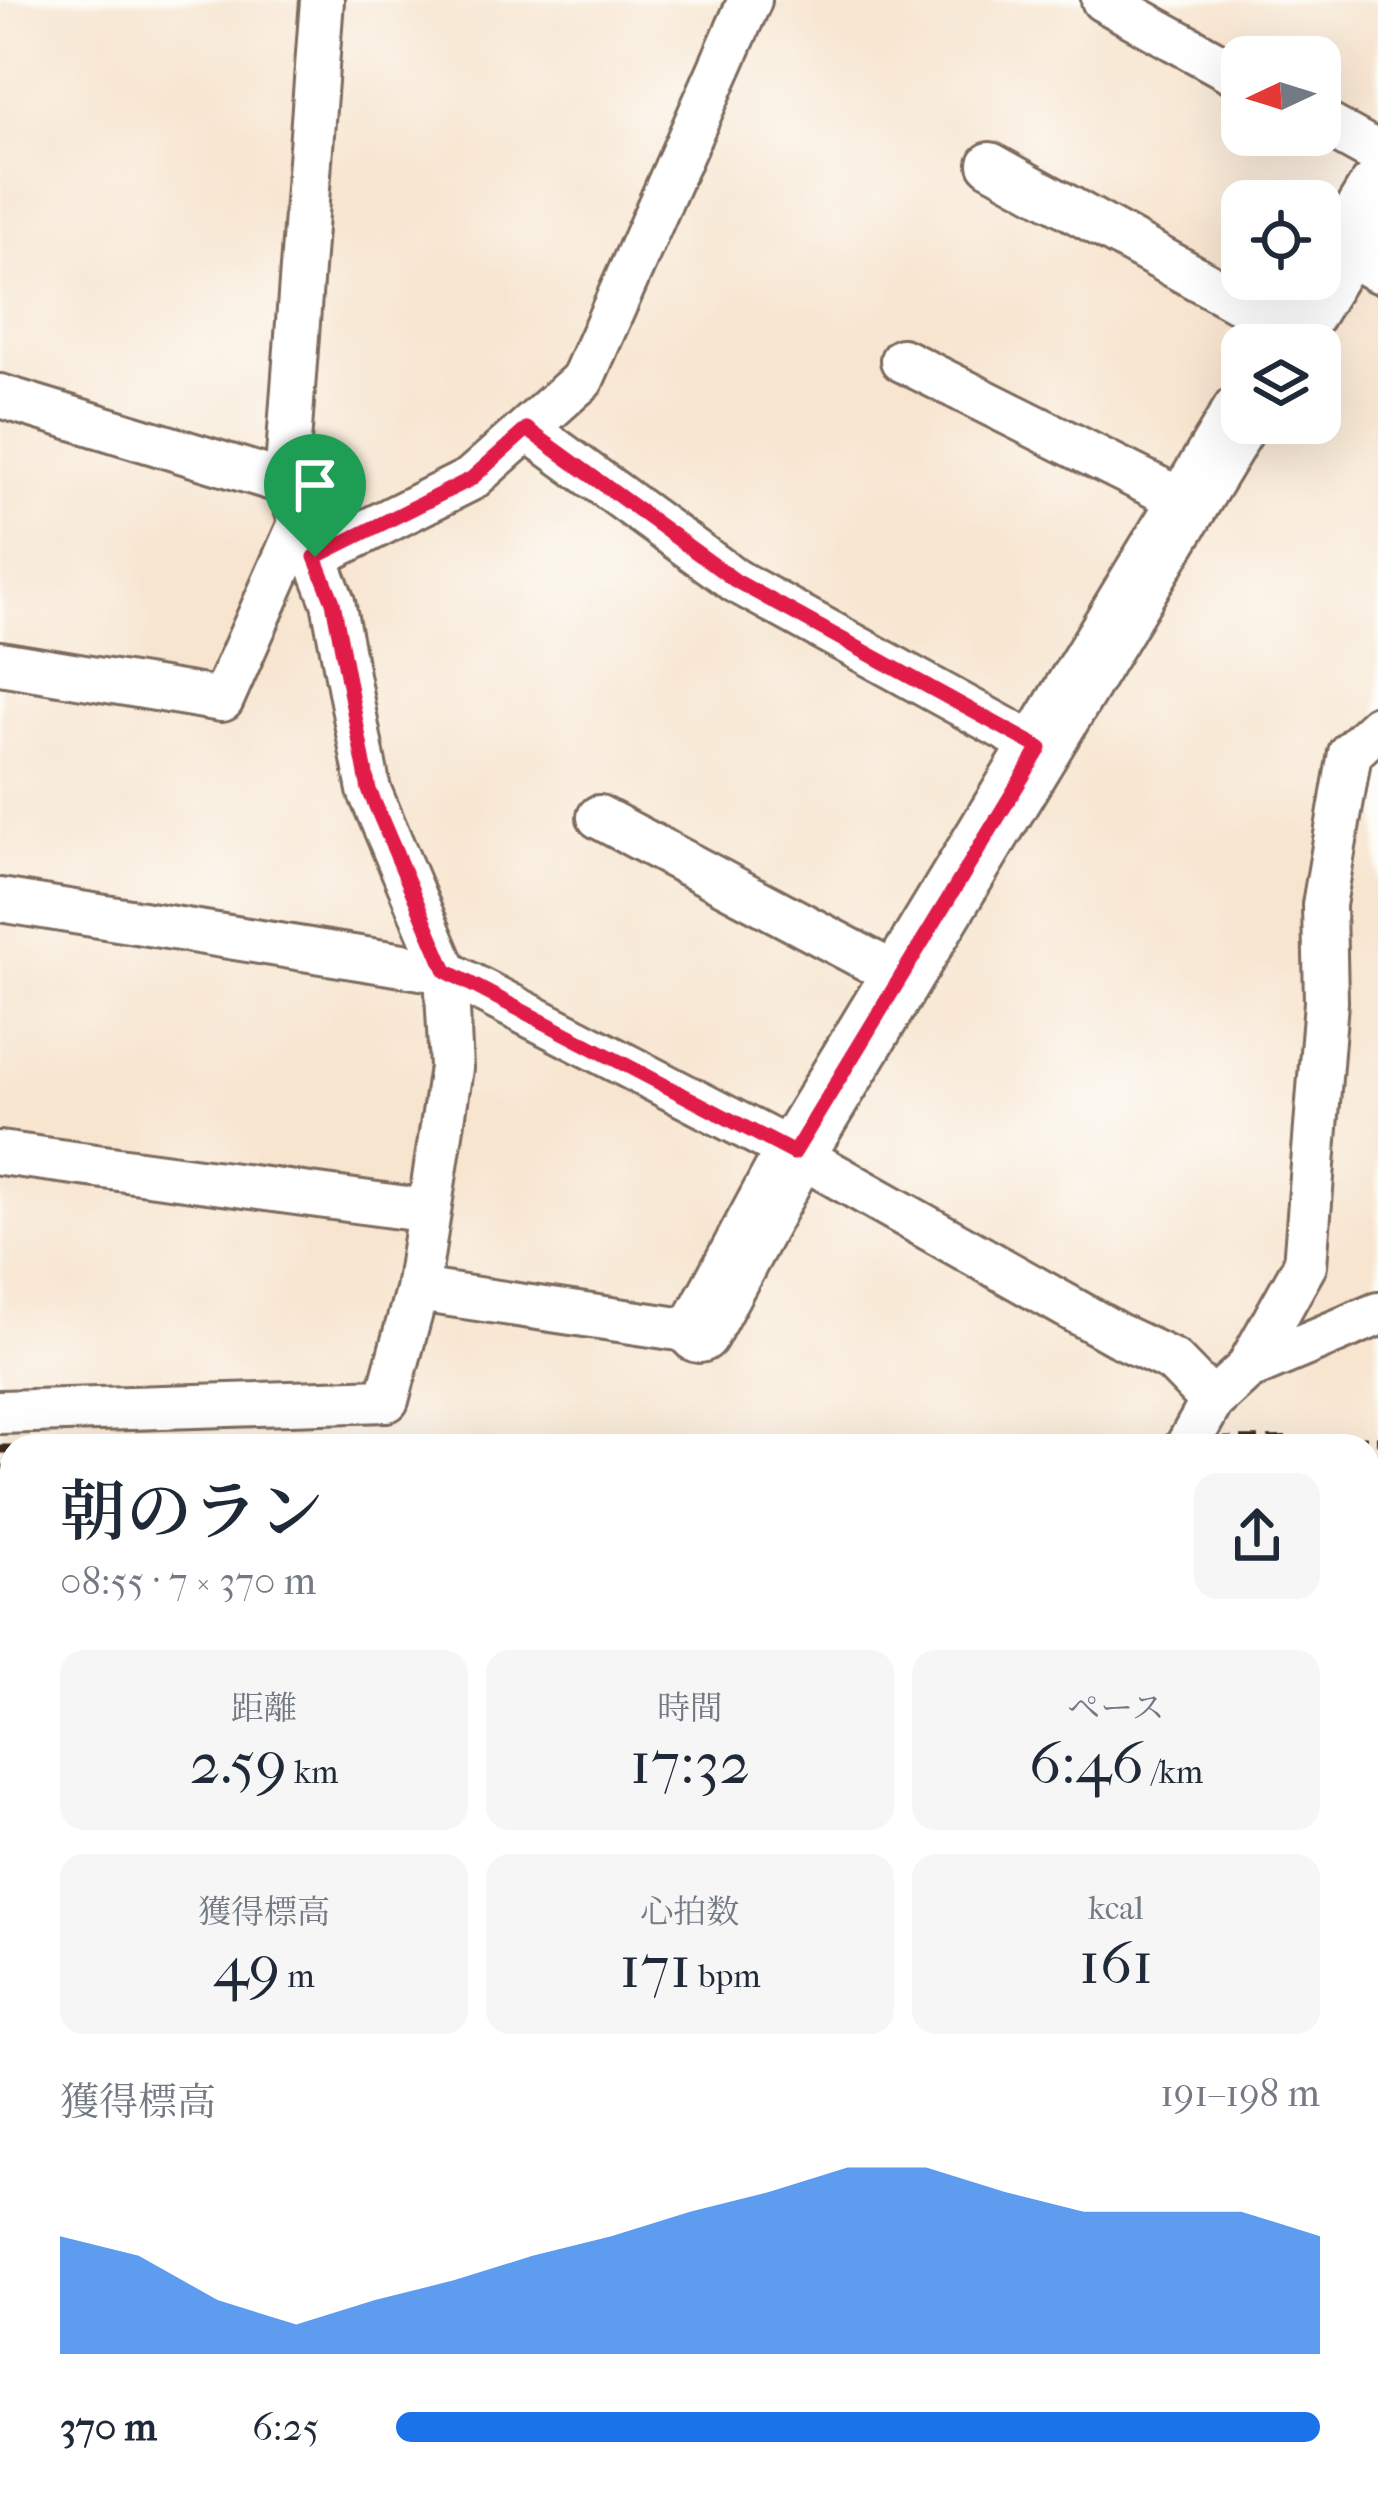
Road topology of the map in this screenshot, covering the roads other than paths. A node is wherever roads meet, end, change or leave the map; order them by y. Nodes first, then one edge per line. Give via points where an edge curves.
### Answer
1 (322, 0) edge
2 (750, 0) edge
3 (1103, 0) edge
4 (1221, 65) edge
5 (1341, 133) edge
6 (1378, 153) edge
7 (990, 164) dead end
8 (1378, 191) edge
9 (1361, 261) edge
10 (1264, 324) edge
11 (1301, 324) edge
12 (902, 360) dead end
13 (0, 396) edge
14 (527, 429) junction
15 (1224, 444) edge
16 (1188, 503) junction
17 (300, 521) junction
18 (0, 663) edge
19 (1378, 727) edge
20 (1040, 748) junction
21 (599, 818) dead end
22 (0, 900) edge
23 (446, 971) junction
24 (901, 977) junction
25 (0, 1153) edge
26 (794, 1153) junction
27 (429, 1210) junction
28 (417, 1290) junction
29 (1378, 1314) edge
30 (700, 1332) joint
31 (1247, 1369) junction
32 (1212, 1401) junction
33 (0, 1412) edge
34 (1194, 1434) edge

1 - 17 street
2 - 14 street via 582,380
3 - 4 street
5 - 6 street
7 - 10 street
8 - 9 street
9 - 11 street
12 - 16 street
13 - 17 street
14 - 17 street via 471,479
14 - 20 street via 736,581
15 - 16 street
16 - 20 street
17 - 18 street via 222,700
17 - 23 street via 333,602 369,790
19 - 31 street via 1350,753 1324,905 1326,1002 1305,1265
20 - 24 street
21 - 24 street
22 - 23 street
23 - 26 street
23 - 27 street via 451,1068
24 - 26 street
25 - 27 street
26 - 30 street
26 - 32 street via 1173,1361
27 - 28 street
28 - 30 street
28 - 33 street via 388,1400
29 - 31 street
31 - 32 street
32 - 34 street

